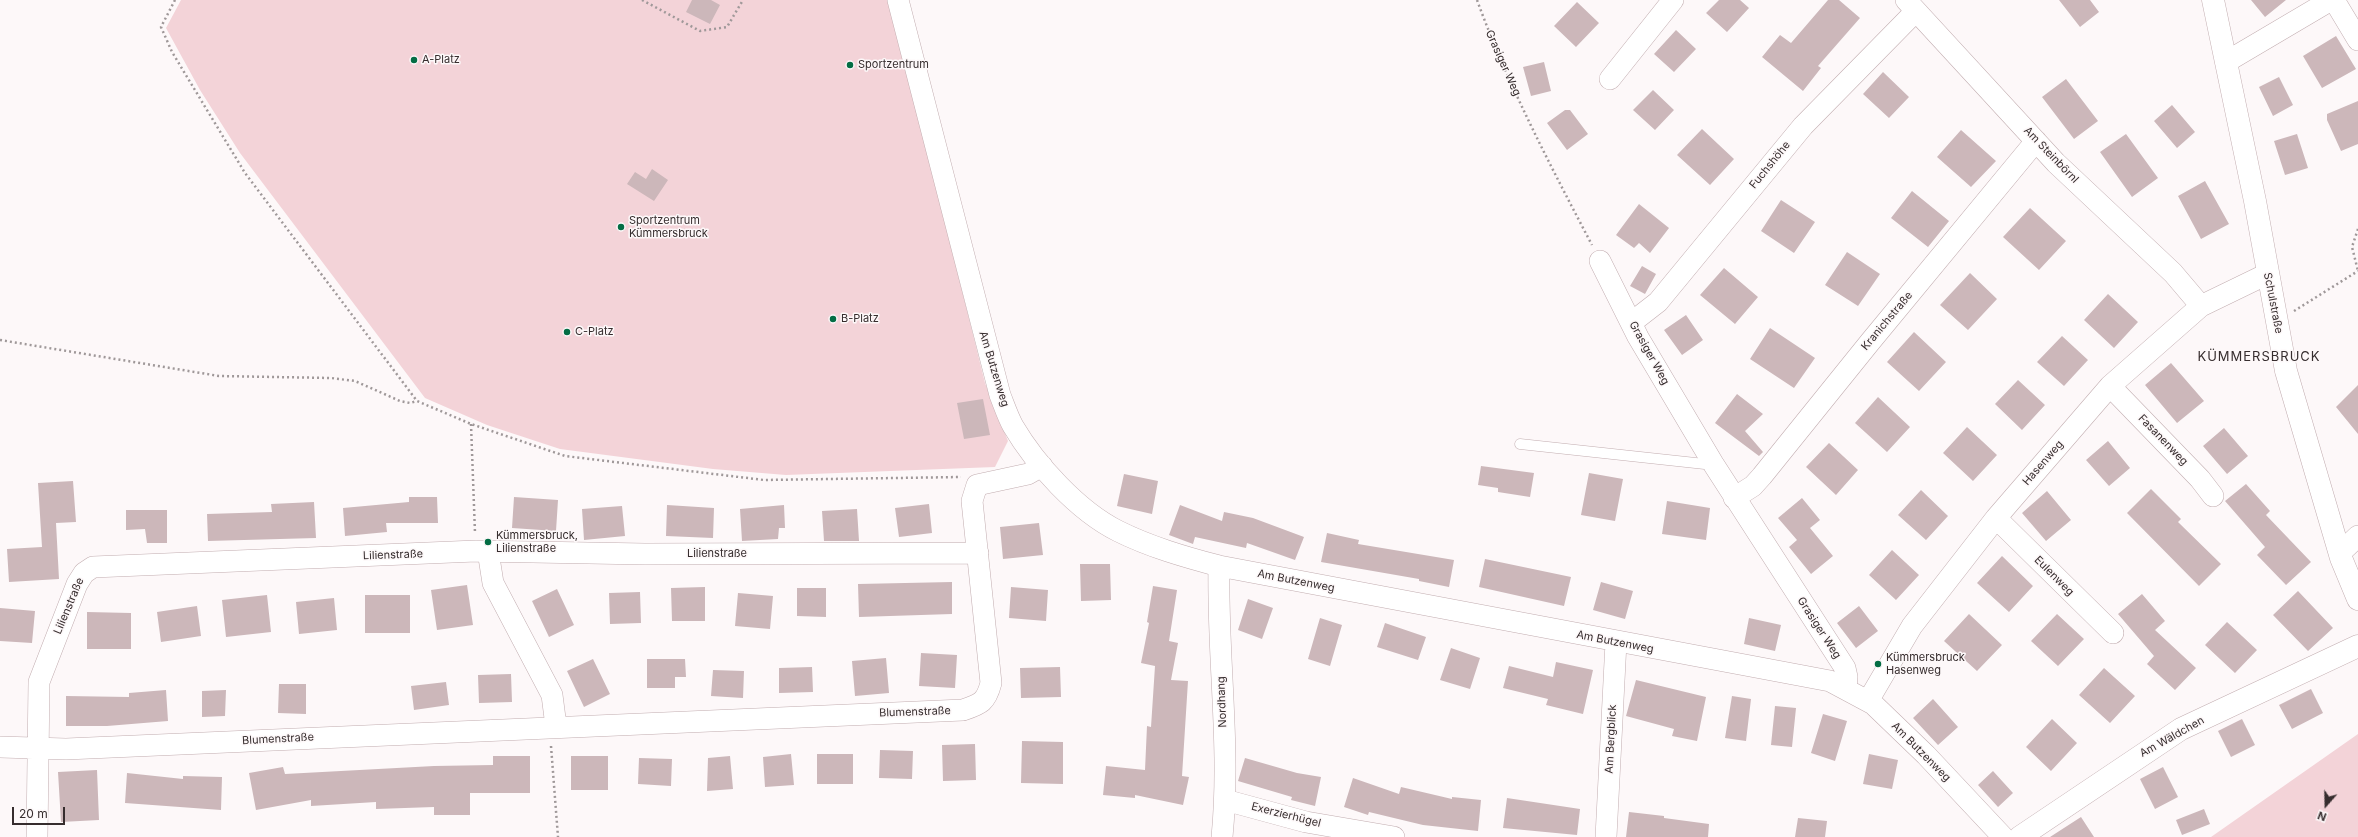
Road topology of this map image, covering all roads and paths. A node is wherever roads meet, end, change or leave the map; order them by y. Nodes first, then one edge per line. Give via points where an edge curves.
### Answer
1 (175, 0) edge
2 (642, 0) edge
3 (743, 0) edge
4 (898, 0) edge
5 (1477, 0) edge
6 (1673, 0) edge
7 (2213, 0) edge
8 (2331, 0) edge
9 (2334, 0) edge
10 (1910, 6) edge
11 (2358, 40) edge
12 (2226, 62) junction
13 (1610, 79) dead end
14 (2036, 141) junction
15 (2358, 228) edge
16 (1600, 261) joint
17 (2358, 271) edge
18 (2267, 274) junction
19 (2201, 306) junction
20 (2277, 322) junction
21 (1631, 323) junction
22 (0, 340) edge
23 (2110, 386) junction
24 (417, 400) junction
25 (470, 424) junction
26 (1520, 444) dead end
27 (1714, 465) junction
28 (1042, 466) junction
29 (977, 485) junction
30 (2213, 496) dead end
31 (1734, 498) junction
32 (1996, 518) junction
33 (2358, 536) edge
34 (482, 551) junction
35 (978, 553) junction
36 (2340, 553) junction
37 (1219, 566) junction
38 (2358, 599) edge
39 (2112, 633) dead end
40 (1616, 642) junction
41 (2358, 646) edge
42 (1846, 689) junction
43 (1868, 701) junction
44 (556, 726) junction
45 (0, 748) edge
46 (38, 748) junction
47 (551, 759) dead end
48 (1225, 800) junction
49 (37, 837) edge
50 (558, 837) edge
51 (1222, 837) edge
52 (1394, 837) edge
53 (1606, 837) edge
54 (2003, 837) edge
55 (2020, 837) edge

1 - 24 path via 161,27 172,52 237,160
2 - 3 path via 700,31 727,27
4 - 28 street, Am Butzenweg via 992,372 1013,426
5 - 16 path, Grasiger Weg via 1539,144
6 - 13 street
7 - 12 street, Schulstraße
8 - 12 street
9 - 11 street
10 - 14 street, Am Steinbörnl
10 - 21 street, Fuchshöhe via 1803,126 1658,302
12 - 18 street, Schulstraße via 2255,201
14 - 19 street, Am Steinbörnl via 2173,273
14 - 31 street, Kranichstraße via 1762,476 1753,486
15 - 17 path via 2352,247
16 - 21 street, Grasiger Weg
17 - 20 path
18 - 19 street, Hasenweg
18 - 20 street, Schulstraße
19 - 23 street, Hasenweg
20 - 36 street, Schulstraße via 2286,371
21 - 27 street, Grasiger Weg
22 - 24 path via 219,376 331,378 355,381 400,401 410,404
23 - 30 street, Fasanenweg
23 - 32 street, Hasenweg
24 - 25 path
25 - 29 path via 565,456 764,480 953,475
25 - 34 path
26 - 27 lane
27 - 31 street, Grasiger Weg
28 - 29 street via 1028,474
28 - 37 street, Am Butzenweg via 1068,495 1117,530 1145,544
29 - 35 street, Blumenstraße via 972,501
31 - 42 street, Grasiger Weg via 1845,668
32 - 39 street, Eulenweg
32 - 43 street, Hasenweg via 1912,626
33 - 36 street
34 - 35 street, Lilienstraße via 669,554
34 - 44 street via 493,583 552,695
34 - 46 street, Lilienstraße via 93,567 84,573 77,584 39,682
35 - 44 street, Blumenstraße via 990,683 987,696 980,704 963,710
36 - 38 street, Schulstraße
37 - 40 street, Am Butzenweg
37 - 48 street, Nordhang via 1218,611
40 - 42 street, Am Butzenweg via 1830,681
40 - 53 street, Am Bergblick
41 - 55 street, Am Wäldchen via 2181,729
42 - 43 street, Am Butzenweg
43 - 54 street, Am Butzenweg via 1926,755
44 - 46 street, Blumenstraße
45 - 46 street, Blumenstraße
46 - 49 street, Lilienstraße
47 - 50 path
48 - 51 street, Nordhang
48 - 52 street, Exerzierhügel via 1306,822

